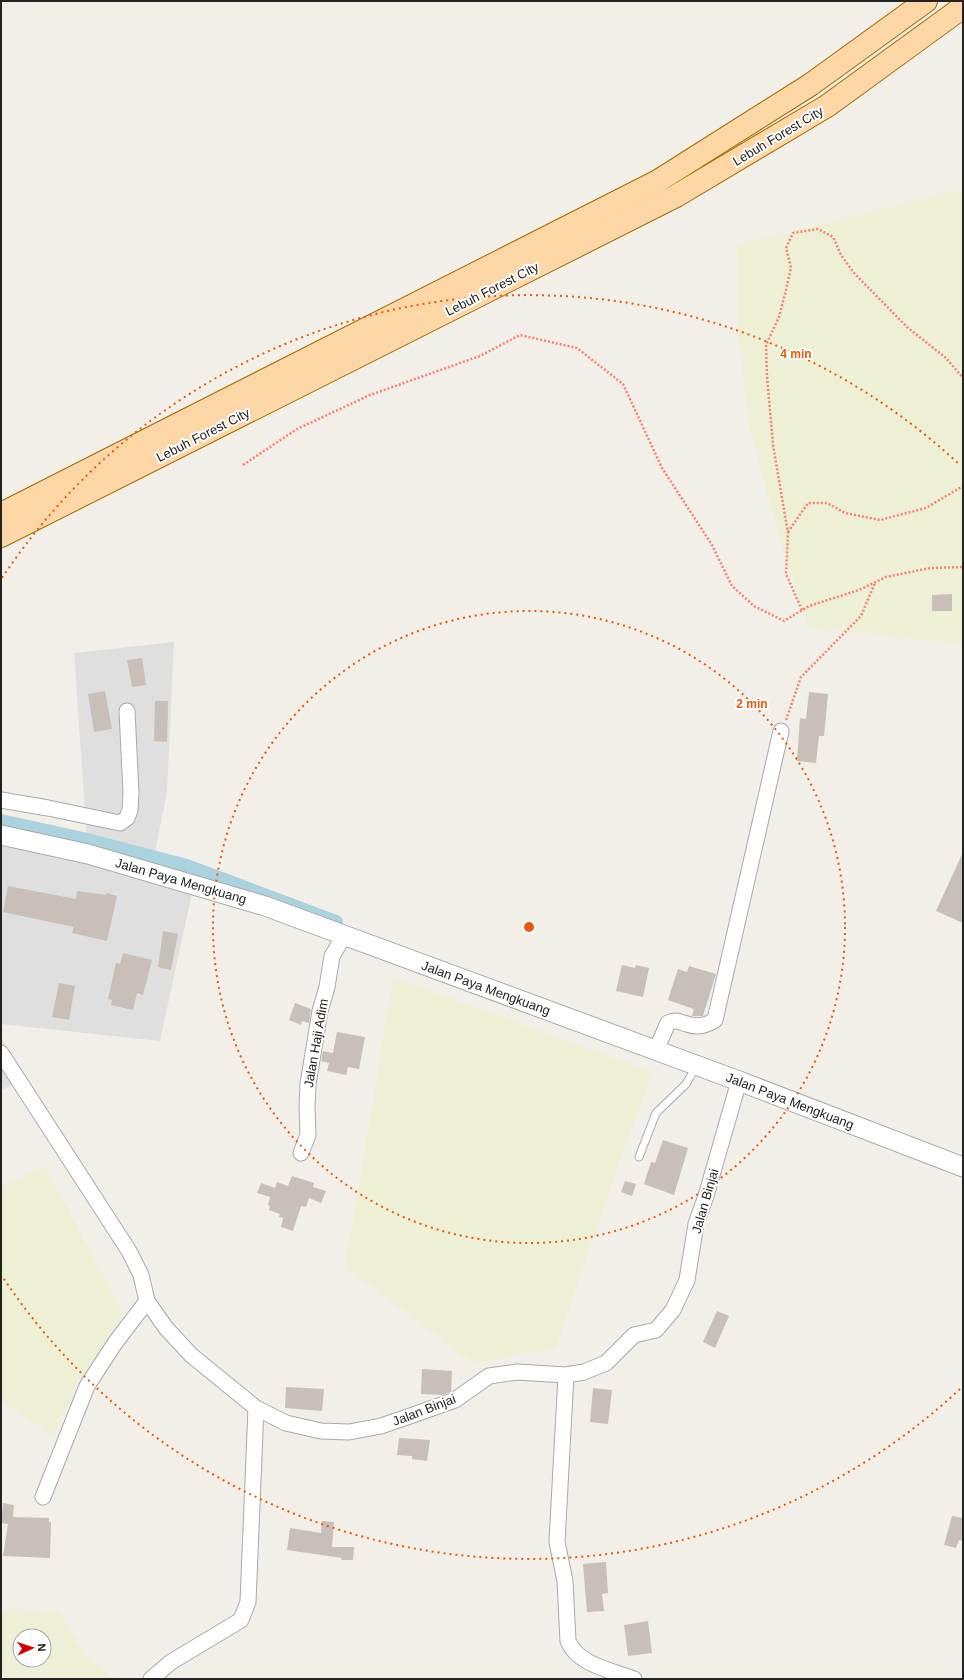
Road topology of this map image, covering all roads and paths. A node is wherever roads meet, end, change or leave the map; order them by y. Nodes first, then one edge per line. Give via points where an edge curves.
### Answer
1 (926, 1) edge
2 (963, 7) edge
3 (963, 378) edge
4 (243, 465) dead end
5 (963, 486) edge
6 (1, 514) edge
7 (788, 533) junction
8 (1, 536) edge
9 (963, 567) edge
10 (875, 582) junction
11 (802, 610) junction
12 (127, 711) dead end
13 (782, 731) joint
14 (1, 800) edge
15 (1, 835) edge
16 (344, 936) junction
17 (656, 1050) junction
18 (1, 1053) edge
19 (697, 1065) junction
20 (739, 1081) junction
21 (301, 1154) dead end
22 (639, 1157) dead end
23 (963, 1167) edge
24 (147, 1301) junction
25 (566, 1375) junction
26 (256, 1408) junction
27 (43, 1497) dead end
28 (151, 1679) edge
29 (634, 1679) edge

1 - 6 main road, Lebuh Forest City via 810,84 658,181
2 - 8 main road, Lebuh Forest City via 828,106 676,196
3 - 7 path via 946,358 907,327 854,273 841,255 833,237 818,229 792,233 786,248 791,268 788,283 779,317 766,345 774,445
4 - 11 path via 297,430 370,396 480,356 520,335 577,348 623,384 662,468 712,545 732,586 754,606 784,621
5 - 7 path via 926,508 880,520 845,513 827,503 808,503
7 - 11 path via 786,574
9 - 10 path via 930,568 886,577
10 - 11 path
10 - 13 path via 861,616 801,677
12 - 14 street via 130,804 127,818 120,823
13 - 17 street via 715,1020 706,1026 688,1025 674,1020 668,1023
15 - 16 street, Jalan Paya Mengkuang via 88,854 194,884 264,906
16 - 17 street, Jalan Paya Mengkuang
16 - 21 street, Jalan Haji Adim via 332,956 320,1011 308,1084 308,1135
17 - 19 street, Jalan Paya Mengkuang
18 - 24 street via 129,1251 141,1275
19 - 20 street, Jalan Paya Mengkuang
19 - 22 lane via 686,1084 656,1113
20 - 23 street, Jalan Paya Mengkuang
20 - 25 street, Jalan Binjai via 696,1224 688,1280 673,1310 656,1330 634,1335 606,1363 584,1372
24 - 26 street, Jalan Binjai via 166,1328 191,1355
24 - 27 street via 87,1386
25 - 26 street, Jalan Binjai via 517,1372 489,1376 455,1400 381,1426 349,1432 321,1431 286,1422
25 - 29 street via 556,1542 565,1581 568,1641 571,1650 582,1659
26 - 28 street via 248,1602 241,1620 171,1662

